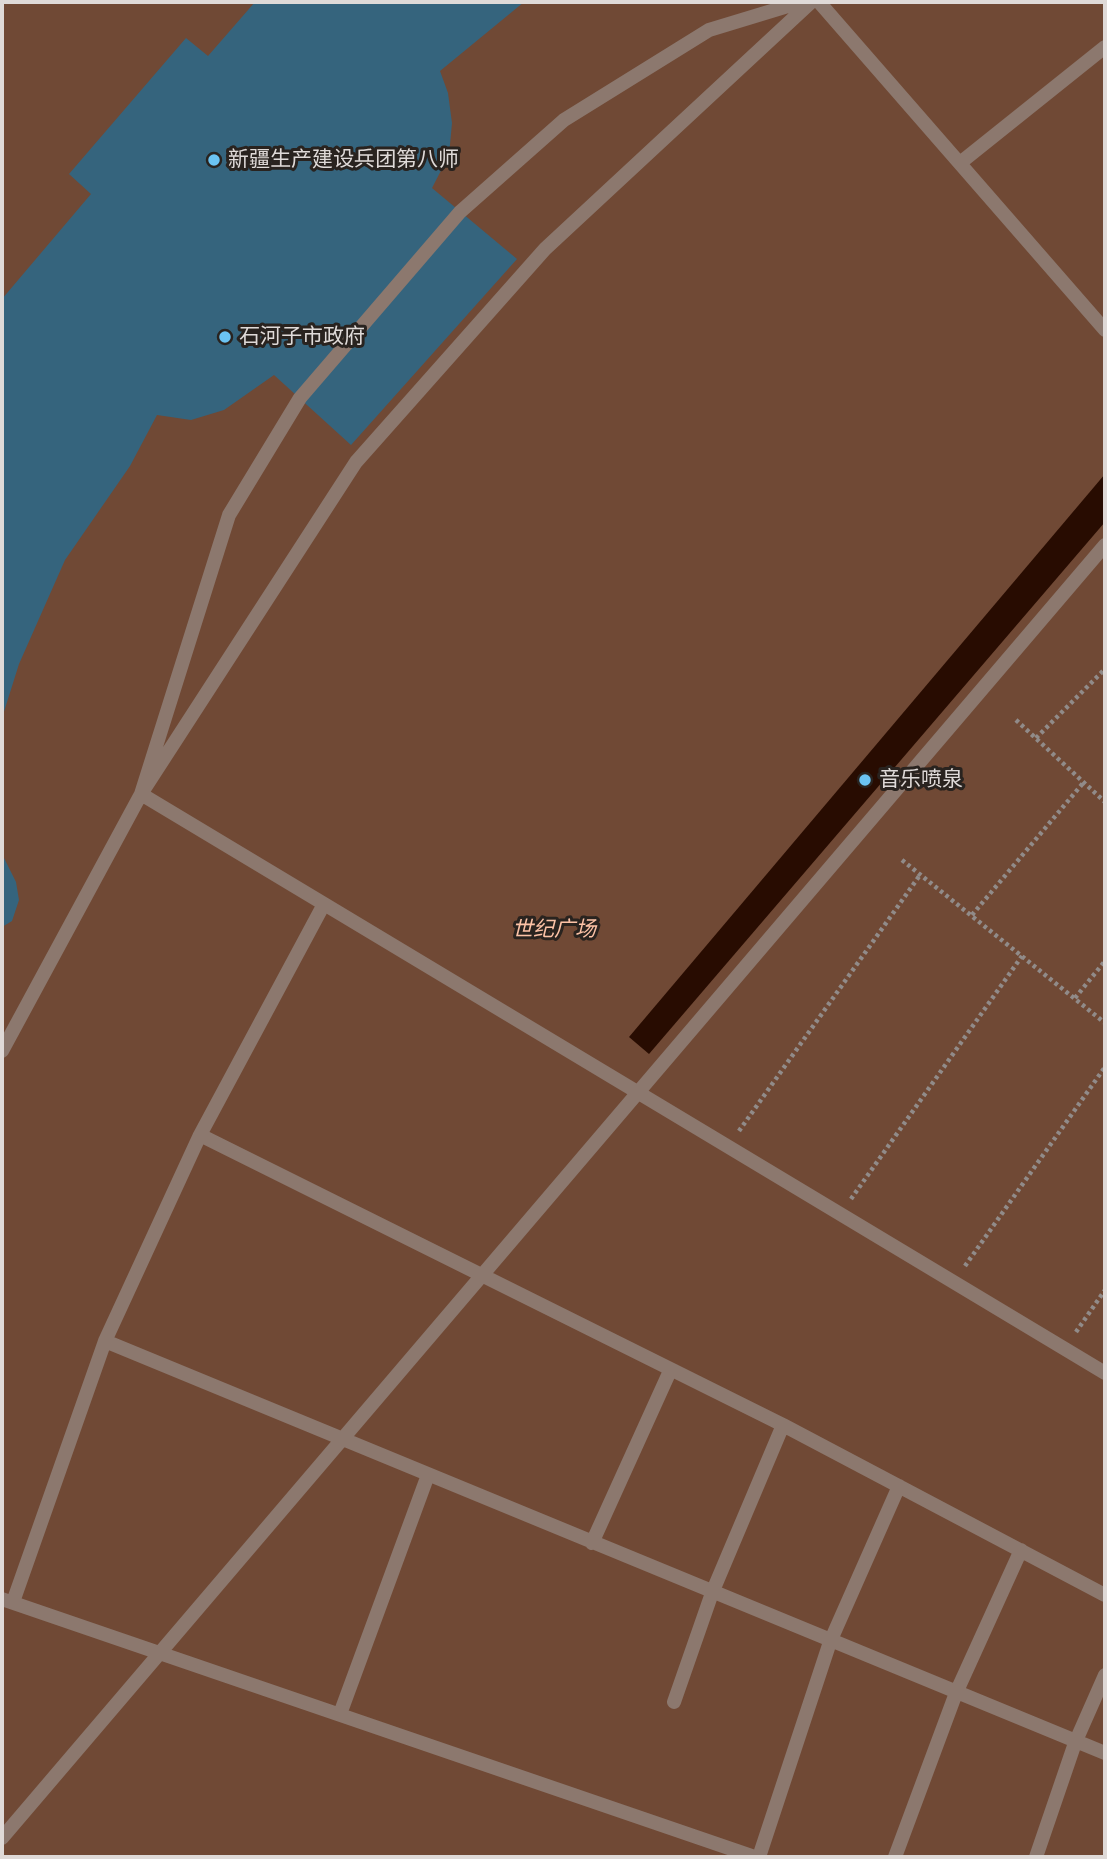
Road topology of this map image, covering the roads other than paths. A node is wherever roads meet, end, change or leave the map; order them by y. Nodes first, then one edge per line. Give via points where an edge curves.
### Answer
1 (801, 2) edge
2 (811, 2) edge
3 (818, 2) edge
4 (1105, 47) edge
5 (960, 163) junction
6 (1105, 330) edge
7 (1105, 545) edge
8 (141, 794) junction
9 (324, 904) junction
10 (2, 1051) edge
11 (640, 1093) junction
12 (200, 1135) junction
13 (484, 1277) junction
14 (105, 1341) junction
15 (670, 1371) junction
16 (1105, 1373) edge
17 (783, 1424) junction
18 (344, 1440) junction
19 (428, 1475) junction
20 (899, 1486) junction
21 (592, 1543) junction
22 (1021, 1550) junction
23 (712, 1592) junction
24 (1105, 1595) edge
25 (7, 1600) edge
26 (830, 1642) junction
27 (161, 1653) junction
28 (1105, 1675) edge
29 (956, 1693) junction
30 (674, 1702) dead end
31 (340, 1714) junction
32 (1075, 1743) junction
33 (1105, 1753) edge
34 (2, 1838) edge
35 (757, 1857) edge
36 (895, 1857) edge
37 (1036, 1857) edge

1 - 8 street via 709,30 564,120 460,212 300,398 229,515
2 - 8 street via 545,249 356,462
3 - 5 street
4 - 5 street
5 - 6 street
7 - 11 street
8 - 9 street
8 - 10 street
9 - 11 street
9 - 12 street
11 - 13 street
11 - 16 street
12 - 13 street
12 - 14 street
13 - 15 street
13 - 18 street
14 - 18 street
14 - 25 street
15 - 17 street
15 - 21 street
17 - 20 street
17 - 23 street
18 - 19 street
18 - 27 street
19 - 21 street
19 - 31 street
20 - 22 street
20 - 26 street
21 - 23 street
22 - 24 street
22 - 29 street
23 - 26 street
23 - 30 street
25 - 27 street
26 - 29 street
26 - 35 street
27 - 31 street
27 - 34 street
28 - 32 street
29 - 32 street
29 - 36 street
31 - 35 street
32 - 33 street
32 - 37 street

